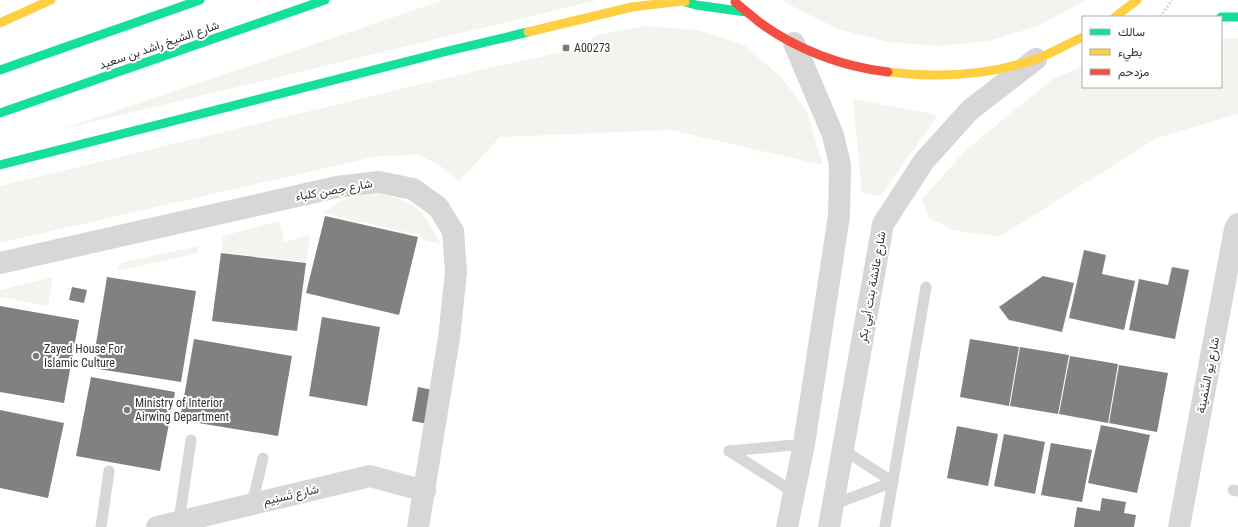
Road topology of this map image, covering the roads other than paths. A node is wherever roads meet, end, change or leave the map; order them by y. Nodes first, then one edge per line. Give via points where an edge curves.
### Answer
1 (51, 0) edge
2 (200, 0) edge
3 (325, 0) edge
4 (733, 0) edge
5 (1137, 0) edge
6 (746, 12) junction
7 (1116, 16) edge
8 (1222, 17) edge
9 (1238, 17) edge
10 (0, 22) edge
11 (1082, 37) edge
12 (794, 43) junction
13 (1037, 58) junction
14 (0, 70) edge
15 (0, 114) edge
16 (0, 165) edge
17 (1238, 224) edge
18 (0, 262) edge
19 (926, 287) dead end
20 (191, 440) dead end
21 (804, 444) junction
22 (842, 449) junction
23 (263, 458) dead end
24 (109, 471) dead end
25 (893, 482) junction
26 (425, 491) junction
27 (794, 492) junction
28 (252, 504) junction
29 (832, 505) junction
30 (180, 522) junction
31 (101, 527) edge
32 (157, 527) edge
33 (418, 527) edge
34 (787, 527) edge
35 (829, 527) edge
36 (885, 527) edge
37 (1180, 527) edge

1 - 10 main road
2 - 14 main road
3 - 15 main road, شارع الشيخ راشد بن سعيد
4 - 6 main road
5 - 7 main road
6 - 12 main road
6 - 16 main road via 682,1 632,7
8 - 9 main road
11 - 13 main road
12 - 13 main road via 853,65 914,76 956,76 997,70
12 - 21 street via 833,135 840,165 839,216
13 - 22 street, شارع عائشة بنت أبي بكر via 970,110 924,161 883,224
17 - 37 street, شارع يَو السِّمَينة via 1235,229
18 - 26 street, شارع حِصن كلباء via 337,187 379,182 413,189 438,207 453,231 456,272
19 - 25 lane
20 - 30 lane
21 - 27 street
21 - 27 lane via 729,451
22 - 25 lane
22 - 29 street, شارع عائشة بنت أبي بكر
23 - 28 lane
24 - 31 lane
25 - 29 lane
25 - 36 lane
26 - 28 street, شارع تَسنِيم via 370,476
26 - 33 street, شارع حِصن كلباء
27 - 34 street
28 - 30 street, شارع تَسنِيم
29 - 35 street, شارع عائشة بنت أبي بكر
30 - 32 street, شارع تَسنِيم

